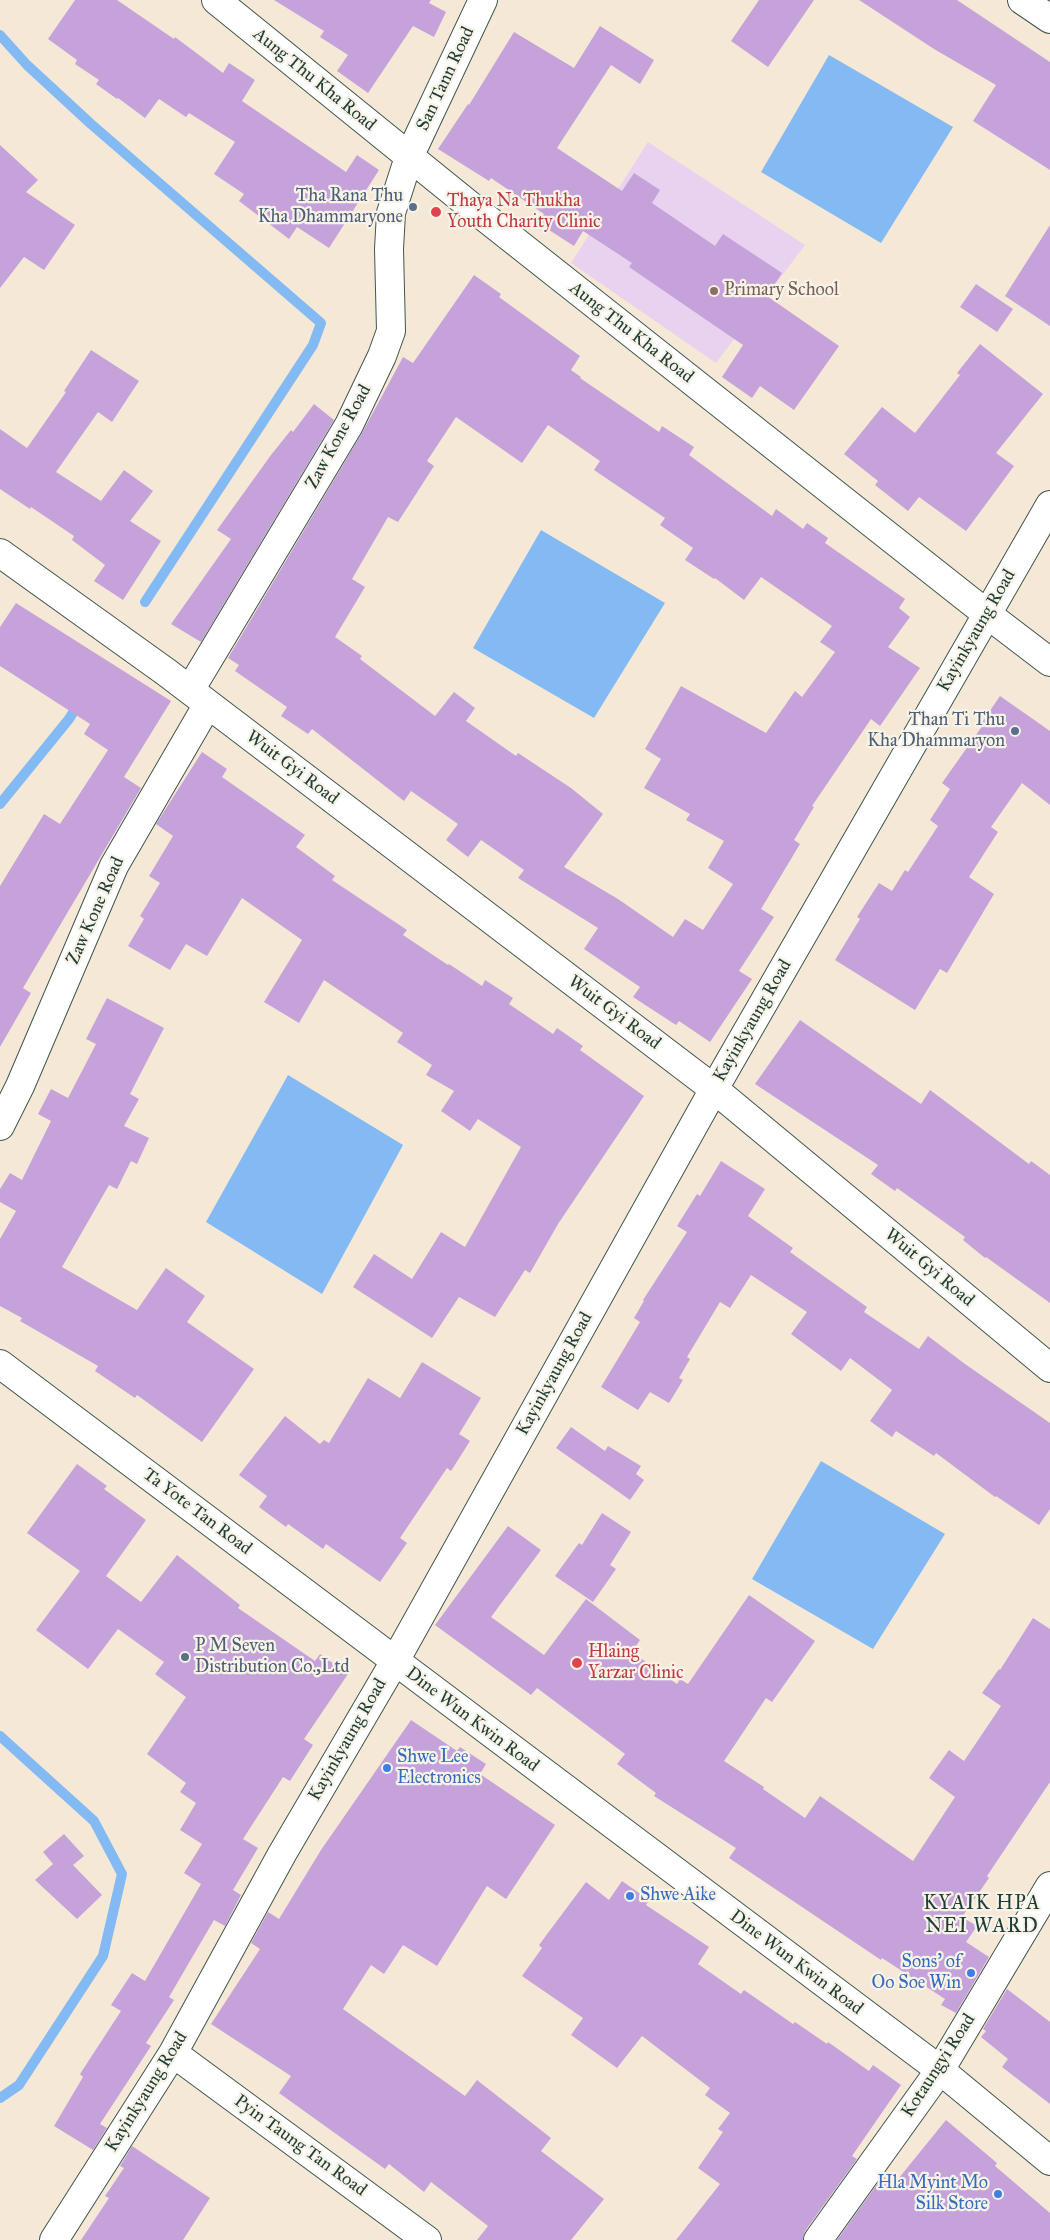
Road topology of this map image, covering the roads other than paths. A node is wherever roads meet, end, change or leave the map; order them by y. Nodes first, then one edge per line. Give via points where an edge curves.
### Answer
1 (216, 0) edge
2 (483, 0) edge
3 (1022, 0) edge
4 (1050, 19) edge
5 (409, 157) junction
6 (1050, 506) edge
7 (0, 553) edge
8 (987, 614) junction
9 (1050, 662) edge
10 (199, 697) junction
11 (714, 1090) junction
12 (0, 1126) edge
13 (0, 1364) edge
14 (1050, 1368) edge
15 (395, 1661) junction
16 (1050, 1886) edge
17 (173, 2053) junction
18 (940, 2070) junction
19 (1050, 2161) edge
20 (415, 2236) edge
21 (54, 2240) edge
22 (818, 2240) edge

1 - 5 street, Aung Thu Kha Road
2 - 5 street, San Tann Road
3 - 4 street
5 - 8 street, Aung Thu Kha Road
5 - 10 street, Zaw Kone Road via 391,213 391,331 382,356 349,425
6 - 8 street, Kayinkyaung Road
7 - 10 street, Wuit Gyi Road
8 - 9 street, Aung Thu Kha Road
8 - 11 street, Kayinkyaung Road
10 - 11 street, Wuit Gyi Road
10 - 12 street, Zaw Kone Road via 114,866
11 - 14 street, Wuit Gyi Road
11 - 15 street, Kayinkyaung Road
13 - 15 street, Ta Yote Tan Road
15 - 17 street, Kayinkyaung Road via 282,1854
15 - 18 street, Dine Wun Kwin Road
16 - 18 street, Kotaungyi Road
17 - 20 street, Pyin Taung Tan Road
17 - 21 street, Kayinkyaung Road
18 - 19 street, Dine Wun Kwin Road
18 - 22 street, Kotaungyi Road

